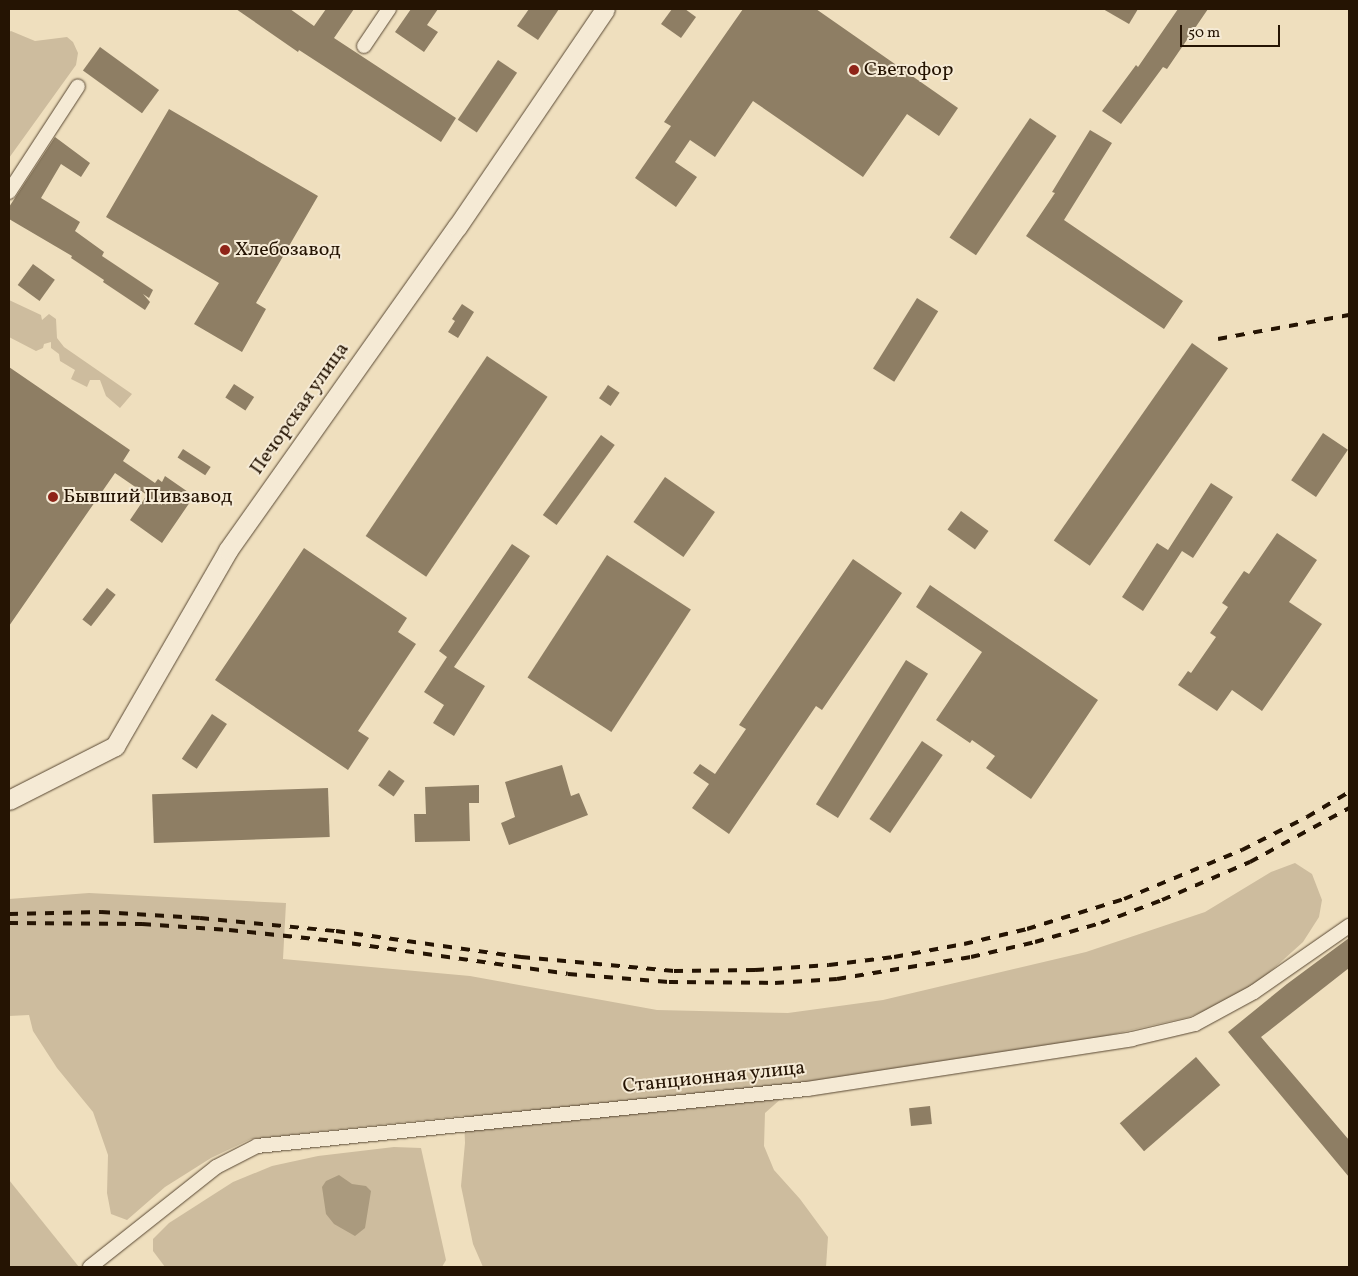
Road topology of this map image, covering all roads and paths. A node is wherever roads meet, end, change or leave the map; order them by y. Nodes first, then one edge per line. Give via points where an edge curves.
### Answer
1 (389, 9) edge
2 (605, 9) edge
3 (364, 46) dead end
4 (78, 86) dead end
5 (9, 192) edge
6 (9, 800) edge
7 (1349, 926) edge
8 (90, 1267) edge

1 - 3 street
2 - 6 street, Печорская улица via 457,227 228,550 115,746
4 - 5 street
7 - 8 street, Станционная улица via 1254,992 1195,1024 1132,1038 807,1088 257,1146 216,1167

